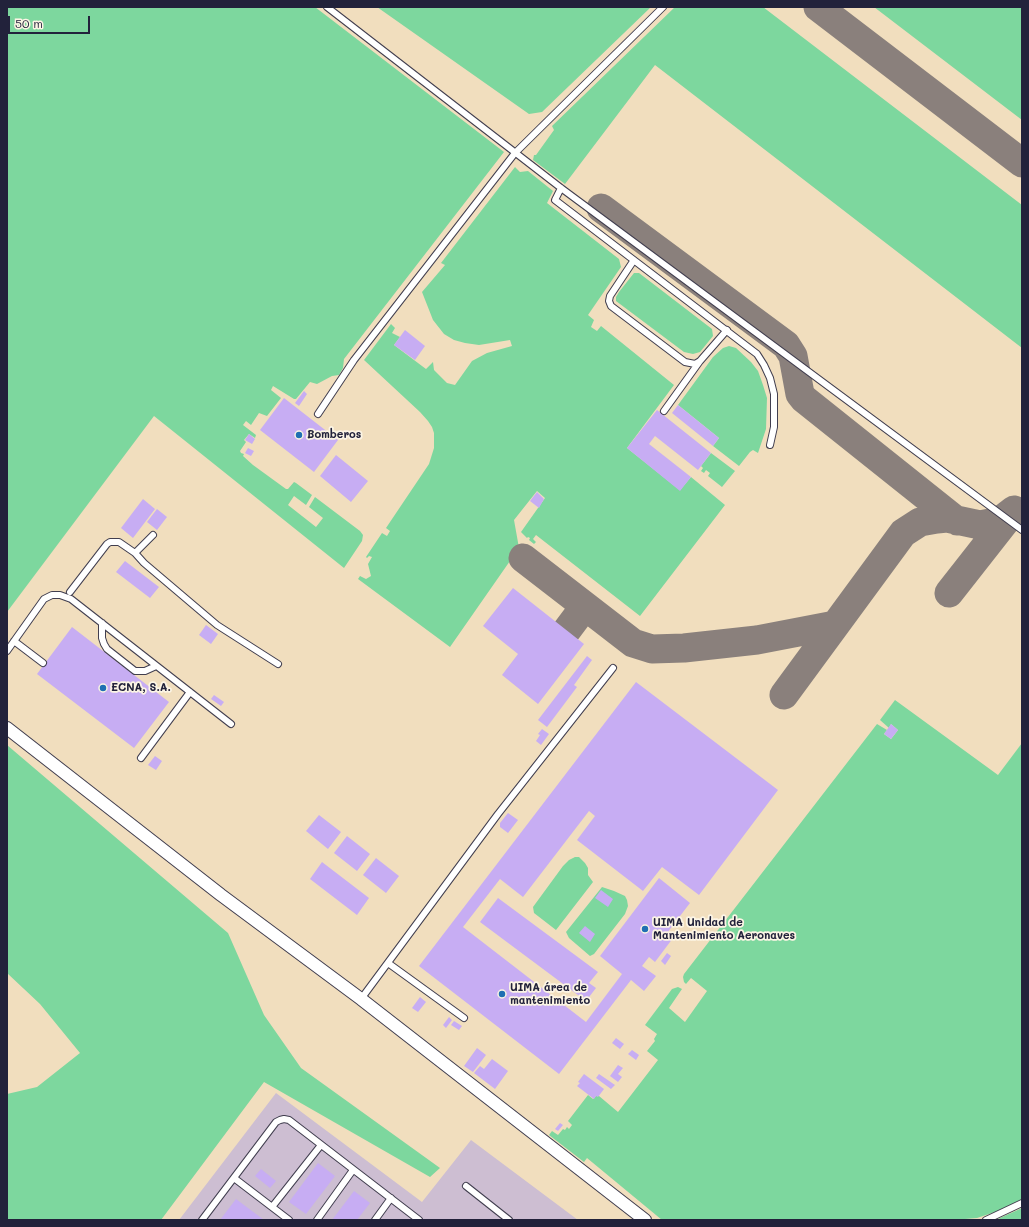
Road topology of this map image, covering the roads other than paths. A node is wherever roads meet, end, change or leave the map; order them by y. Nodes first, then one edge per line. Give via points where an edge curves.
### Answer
1 (327, 7) edge
2 (663, 7) edge
3 (515, 153) junction
4 (561, 188) junction
5 (634, 260) junction
6 (727, 330) junction
7 (681, 360) junction
8 (700, 361) junction
9 (688, 376) junction
10 (664, 411) dead end
11 (318, 414) dead end
12 (770, 445) dead end
13 (1022, 530) edge
14 (153, 535) dead end
15 (135, 553) junction
16 (70, 592) junction
17 (60, 595) junction
18 (71, 599) junction
19 (102, 623) junction
20 (14, 641) junction
21 (7, 651) edge
22 (43, 663) dead end
23 (278, 664) dead end
24 (156, 666) junction
25 (613, 668) dead end
26 (190, 692) junction
27 (231, 724) dead end
28 (7, 728) edge
29 (142, 758) dead end
30 (388, 963) junction
31 (361, 999) junction
32 (464, 1018) dead end
33 (321, 1145) junction
34 (353, 1170) junction
35 (234, 1178) junction
36 (466, 1186) dead end
37 (391, 1198) junction
38 (1022, 1204) edge
39 (272, 1207) junction
40 (202, 1220) edge
41 (289, 1220) edge
42 (317, 1220) edge
43 (375, 1220) edge
44 (419, 1220) edge
45 (509, 1220) edge
46 (645, 1220) edge
47 (986, 1220) edge

1 - 3 lane
2 - 3 lane
3 - 4 lane
3 - 11 lane via 354,360
4 - 5 lane via 555,200
4 - 13 lane
5 - 6 lane
5 - 7 lane via 610,296 611,306
6 - 8 lane
6 - 12 lane via 757,354 770,378 774,394 774,427
7 - 8 lane via 691,364
7 - 9 lane via 688,368
8 - 9 lane
9 - 10 lane
14 - 15 lane
15 - 16 lane via 119,542 110,542
15 - 23 lane via 217,625
16 - 17 lane
16 - 18 lane
17 - 18 lane
17 - 20 lane via 44,599
18 - 19 lane
19 - 24 lane
19 - 24 lane via 104,644 107,649 135,671 144,671
20 - 21 lane
20 - 22 lane
24 - 26 lane
25 - 30 lane via 498,814
26 - 27 lane
26 - 29 lane
28 - 31 street via 221,895
30 - 31 lane
30 - 32 lane
31 - 46 street
33 - 34 lane
33 - 35 lane via 289,1120 280,1120
33 - 39 lane
34 - 37 lane
34 - 42 lane
35 - 39 lane
35 - 40 lane
36 - 45 lane
37 - 43 lane
37 - 44 lane
38 - 47 lane
39 - 41 lane

